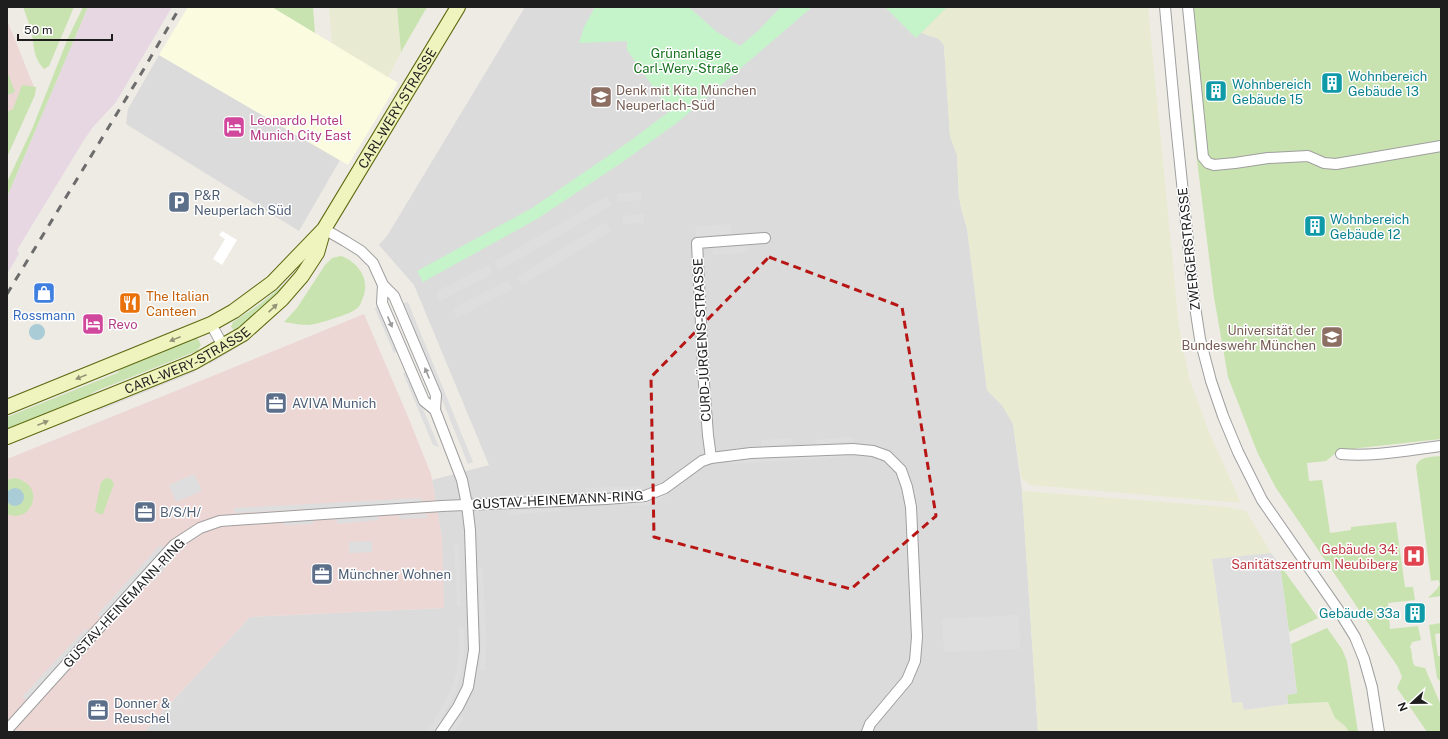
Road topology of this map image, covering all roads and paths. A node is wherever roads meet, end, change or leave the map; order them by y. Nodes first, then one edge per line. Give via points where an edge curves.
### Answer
1 (458, 7) edge
2 (1165, 7) edge
3 (1188, 7) edge
4 (1441, 146) edge
5 (324, 229) junction
6 (765, 238) dead end
7 (211, 324) junction
8 (223, 346) junction
9 (7, 407) edge
10 (7, 437) edge
11 (1441, 446) edge
12 (1341, 454) dead end
13 (711, 458) junction
14 (467, 506) junction
15 (7, 730) edge
16 (441, 732) edge
17 (867, 732) edge
18 (1379, 732) edge

1 - 5 main road, CARL-WERY-STRASSE
2 - 18 street, ZWERGERSTRASSE via 1194,300 1200,339 1211,382 1238,452 1262,500 1355,638 1372,687
3 - 4 street via 1203,157 1208,163 1214,165 1308,156 1336,164
5 - 7 main road, CARL-WERY-STRASSE via 272,283 234,311
8 -> 5 main road, CARL-WERY-STRASSE via 243,334 282,299 302,276 316,253
5 - 14 street via 361,251 373,263 383,285 394,296 436,395 435,410 462,480
6 - 13 street, CURD-JÜRGENS-STRASSE via 697,243 705,398
7 - 8 street
7 -> 9 main road, CARL-WERY-STRASSE
10 -> 8 main road, CARL-WERY-STRASSE via 194,362
11 - 12 street via 1375,454
13 - 14 street, GUSTAV-HEINEMANN-RING via 702,461 665,488 645,496
13 - 17 street, GUSTAV-HEINEMANN-RING via 751,453 853,448 887,456 901,470 911,507 917,637 915,661 907,680 870,724
14 - 15 street, GUSTAV-HEINEMANN-RING via 220,522 200,528 174,545
14 - 16 street via 474,650 468,687

